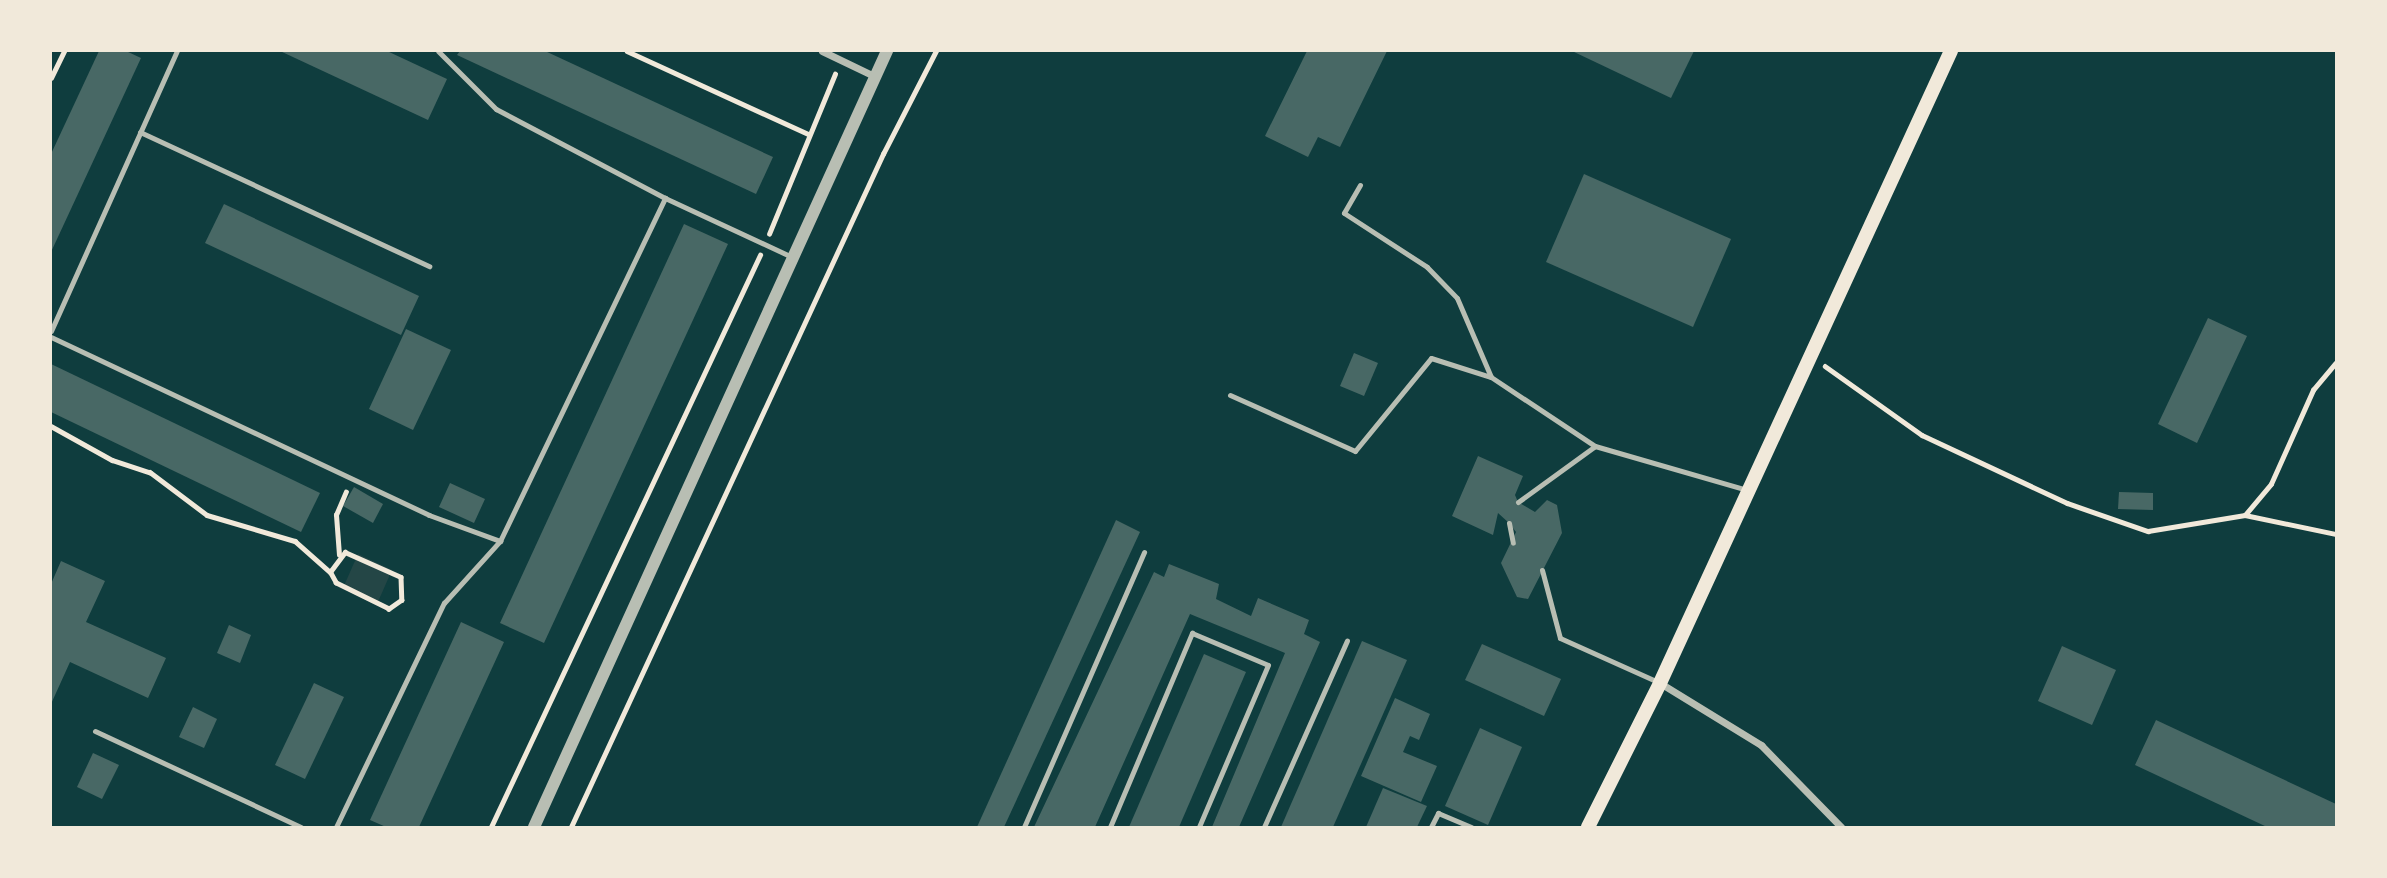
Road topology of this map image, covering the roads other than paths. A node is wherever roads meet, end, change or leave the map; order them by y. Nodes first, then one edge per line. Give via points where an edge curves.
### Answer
1 (177, 51) edge
2 (438, 51) edge
3 (822, 51) edge
4 (887, 51) edge
5 (1951, 51) edge
6 (874, 76) junction
7 (139, 132) junction
8 (1360, 185) dead end
9 (665, 198) junction
10 (792, 257) junction
11 (429, 266) dead end
12 (51, 331) edge
13 (51, 337) edge
14 (1491, 377) junction
15 (1230, 395) dead end
16 (1595, 446) junction
17 (1747, 489) junction
18 (1518, 502) dead end
19 (1509, 523) dead end
20 (500, 541) junction
21 (1513, 543) dead end
22 (1144, 552) dead end
23 (1542, 570) dead end
24 (1347, 641) dead end
25 (1660, 683) junction
26 (95, 731) dead end
27 (301, 827) edge
28 (336, 827) edge
29 (534, 827) edge
30 (1024, 827) edge
31 (1110, 827) edge
32 (1199, 827) edge
33 (1264, 827) edge
34 (1431, 827) edge
35 (1471, 827) edge
36 (1588, 827) edge
37 (1841, 827) edge

1 - 7 lane
2 - 9 lane via 496,109
3 - 6 street
4 - 6 street
5 - 17 main road
6 - 10 street
7 - 11 lane
7 - 12 lane
8 - 14 lane via 1344,213 1427,267 1457,298
9 - 10 lane
9 - 20 lane
10 - 29 street
13 - 20 lane via 429,515
14 - 15 lane via 1431,358 1355,452
14 - 16 lane
16 - 17 lane
16 - 18 lane
17 - 25 main road
19 - 21 lane
20 - 28 lane via 444,603
22 - 30 lane
23 - 25 lane via 1560,638
24 - 33 lane
25 - 36 main road
25 - 37 street via 1761,745
26 - 27 lane
31 - 32 lane via 1192,633 1268,665
34 - 35 lane via 1437,813

